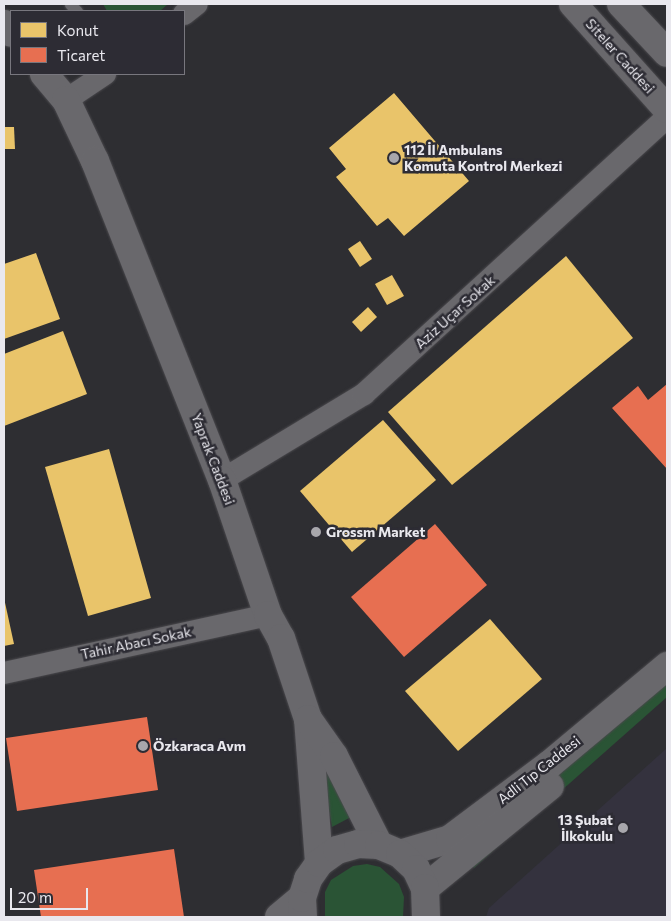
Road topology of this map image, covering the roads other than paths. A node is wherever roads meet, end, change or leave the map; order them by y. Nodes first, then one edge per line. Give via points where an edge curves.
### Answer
1 (197, 4) edge
2 (573, 4) edge
3 (621, 4) edge
4 (185, 13) edge
5 (667, 53) edge
6 (45, 75) edge
7 (104, 75) edge
8 (66, 100) junction
9 (667, 109) edge
10 (667, 117) edge
11 (222, 480) junction
12 (268, 614) junction
13 (667, 666) edge
14 (4, 672) edge
15 (667, 690) edge
16 (308, 719) junction
17 (390, 849) junction
18 (319, 863) junction
19 (425, 888) junction
20 (303, 908) edge
21 (279, 917) edge
22 (426, 917) edge

1 - 4 street
2 - 9 street, Siteler Caddesi
3 - 5 street
6 - 8 street, Yaprak Caddesi
7 - 8 street
8 - 11 street, Yaprak Caddesi via 96,161
10 - 11 street, Aziz Uçar Sokak via 364,394
11 - 12 street, Yaprak Caddesi
12 - 14 street, Tahir Abacı Sokak
12 - 16 street, Yaprak Caddesi via 281,638
13 - 17 street, Adli Tıp Caddesi via 550,764 450,839
15 - 19 street, Adli Tıp Caddesi
16 - 17 street
16 - 18 street, Yaprak Caddesi
17 - 18 street, Adli Tıp Caddesi via 358,844 344,848
17 - 19 street via 416,869
18 - 20 street, Adli Tıp Caddesi via 308,879
19 - 22 street
20 - 21 street, Adli Tıp Caddesi

